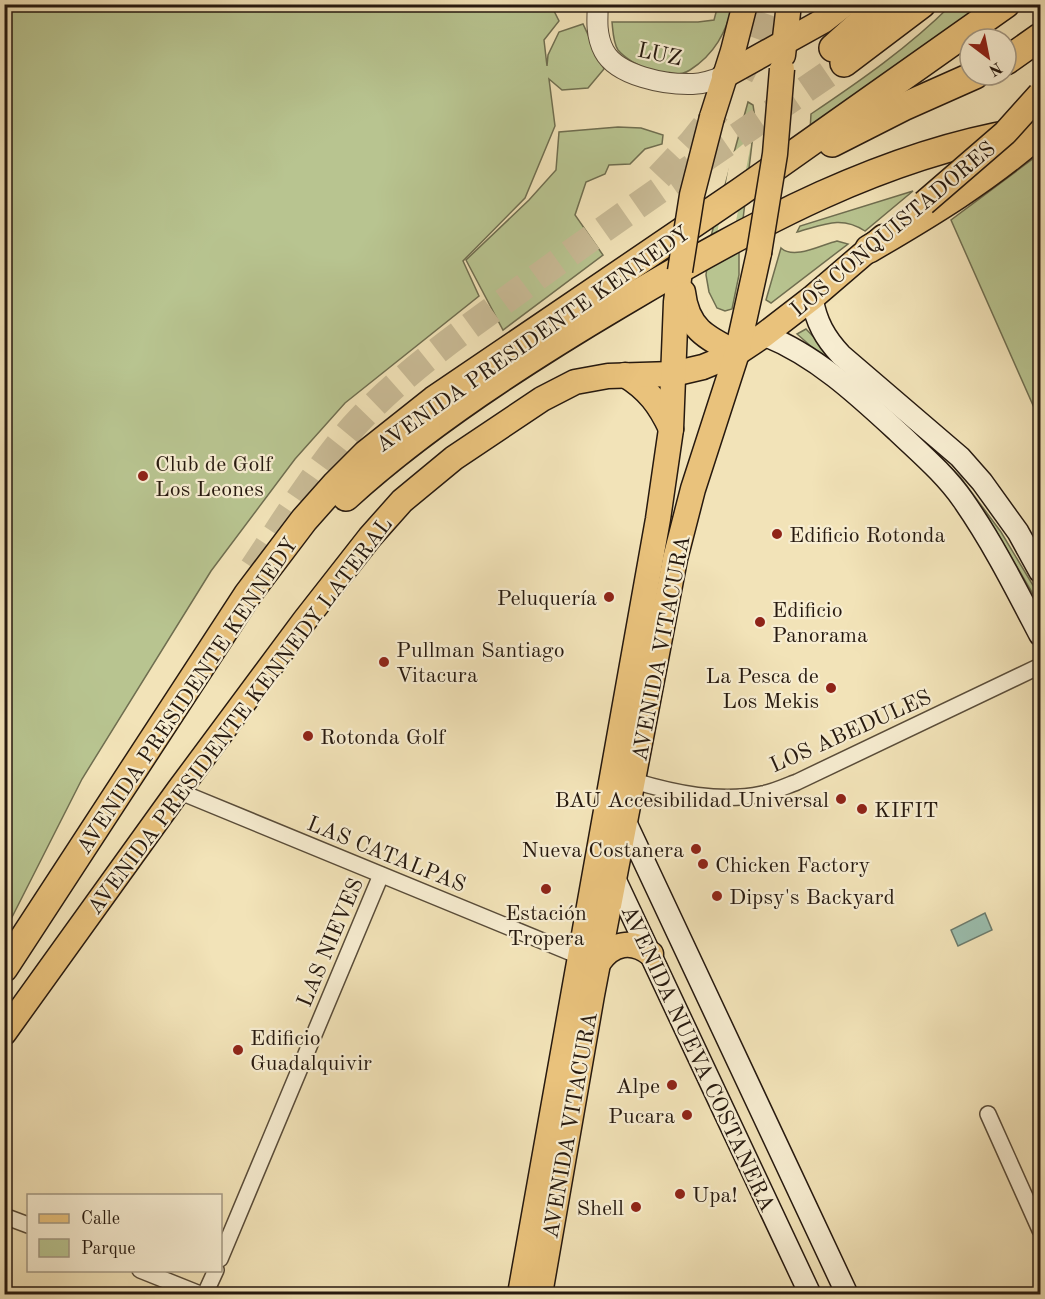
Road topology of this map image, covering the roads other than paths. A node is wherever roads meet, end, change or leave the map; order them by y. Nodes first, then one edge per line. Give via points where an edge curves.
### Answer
1 (597, 4) edge
2 (744, 4) edge
3 (789, 4) edge
4 (845, 4) edge
5 (882, 4) edge
6 (922, 4) edge
7 (1006, 4) edge
8 (1036, 40) edge
9 (785, 43) junction
10 (1018, 53) edge
11 (724, 76) junction
12 (958, 83) edge
13 (1041, 94) edge
14 (1041, 131) edge
15 (740, 192) junction
16 (927, 208) junction
17 (869, 249) joint
18 (812, 298) junction
19 (680, 300) junction
20 (764, 335) junction
21 (737, 353) junction
22 (673, 374) junction
23 (625, 375) junction
24 (671, 429) junction
25 (1041, 572) edge
26 (248, 594) junction
27 (1041, 635) edge
28 (1041, 666) edge
29 (634, 781) junction
30 (178, 791) junction
31 (616, 820) junction
32 (381, 875) junction
33 (613, 879) junction
34 (651, 954) junction
35 (589, 959) junction
36 (4, 968) edge
37 (4, 1033) edge
38 (987, 1114) dead end
39 (785, 1164) junction
40 (760, 1189) junction
41 (4, 1216) edge
42 (27, 1226) edge
43 (1041, 1230) edge
44 (222, 1254) edge
45 (145, 1272) edge
46 (215, 1272) edge
47 (200, 1294) edge
48 (206, 1294) edge
49 (520, 1294) edge
50 (540, 1294) edge
51 (810, 1294) edge
52 (847, 1294) edge

1 - 11 street, LUZ via 599,40 608,57 621,69 639,76 691,84
2 - 11 main road
3 - 9 main road, AVENIDA VITACURA
4 - 9 main road
5 - 6 highway via 838,55
7 - 15 highway, AVENIDA PRESIDENTE KENNEDY
8 - 10 highway
9 - 11 main road
9 - 21 main road, AVENIDA VITACURA, bridge via 767,215
11 - 19 main road, bridge via 692,195 680,271
12 - 15 highway via 854,131
13 - 16 main road, LOS CONQUISTADORES, bridge
14 - 16 highway via 1002,165
14 - 26 highway via 930,155 846,185 770,219 678,270 465,403 319,521
15 - 26 highway, AVENIDA PRESIDENTE KENNEDY via 398,427 336,484
16 - 17 highway
17 - 18 main road, LOS CONQUISTADORES
18 - 20 main road, LOS CONQUISTADORES
18 - 25 main road via 826,338 960,457 1018,532
19 - 21 main road via 702,334
19 - 22 main road, AVENIDA VITACURA
20 - 21 main road, LOS CONQUISTADORES
20 - 27 main road via 802,354 855,393 941,473 992,546
21 - 22 main road, AVENIDA PRESIDENTE KENNEDY LATERAL
21 - 29 main road, AVENIDA VITACURA via 695,481 675,559
22 - 23 main road, AVENIDA PRESIDENTE KENNEDY LATERAL
22 - 24 main road, AVENIDA VITACURA
23 - 24 main road via 651,395
23 - 30 main road, AVENIDA PRESIDENTE KENNEDY LATERAL via 575,382 542,399 454,458 402,501 352,559
24 - 31 main road, AVENIDA VITACURA
26 - 36 highway, AVENIDA PRESIDENTE KENNEDY
28 - 29 street, LOS ABEDULES via 797,782 762,794 694,795
29 - 31 main road, AVENIDA VITACURA
30 - 32 street, LAS CATALPAS
30 - 37 main road, AVENIDA PRESIDENTE KENNEDY LATERAL
31 - 33 main road, AVENIDA VITACURA
31 - 35 main road, AVENIDA VITACURA
31 - 39 main road, AVENIDA NUEVA COSTANERA
32 - 35 street, LAS CATALPAS
32 - 44 street, LAS NIEVES
33 - 34 main road, AVENIDA NUEVA COSTANERA
33 - 35 main road, AVENIDA VITACURA
34 - 35 main road via 623,944
34 - 40 main road, AVENIDA NUEVA COSTANERA
35 - 49 main road, AVENIDA VITACURA
35 - 50 main road, AVENIDA VITACURA via 586,962 592,995
38 - 43 street
39 - 40 main road via 769,1172
39 - 52 main road, AVENIDA NUEVA COSTANERA
40 - 51 main road, AVENIDA NUEVA COSTANERA
41 - 42 street
45 - 47 street
46 - 48 street

